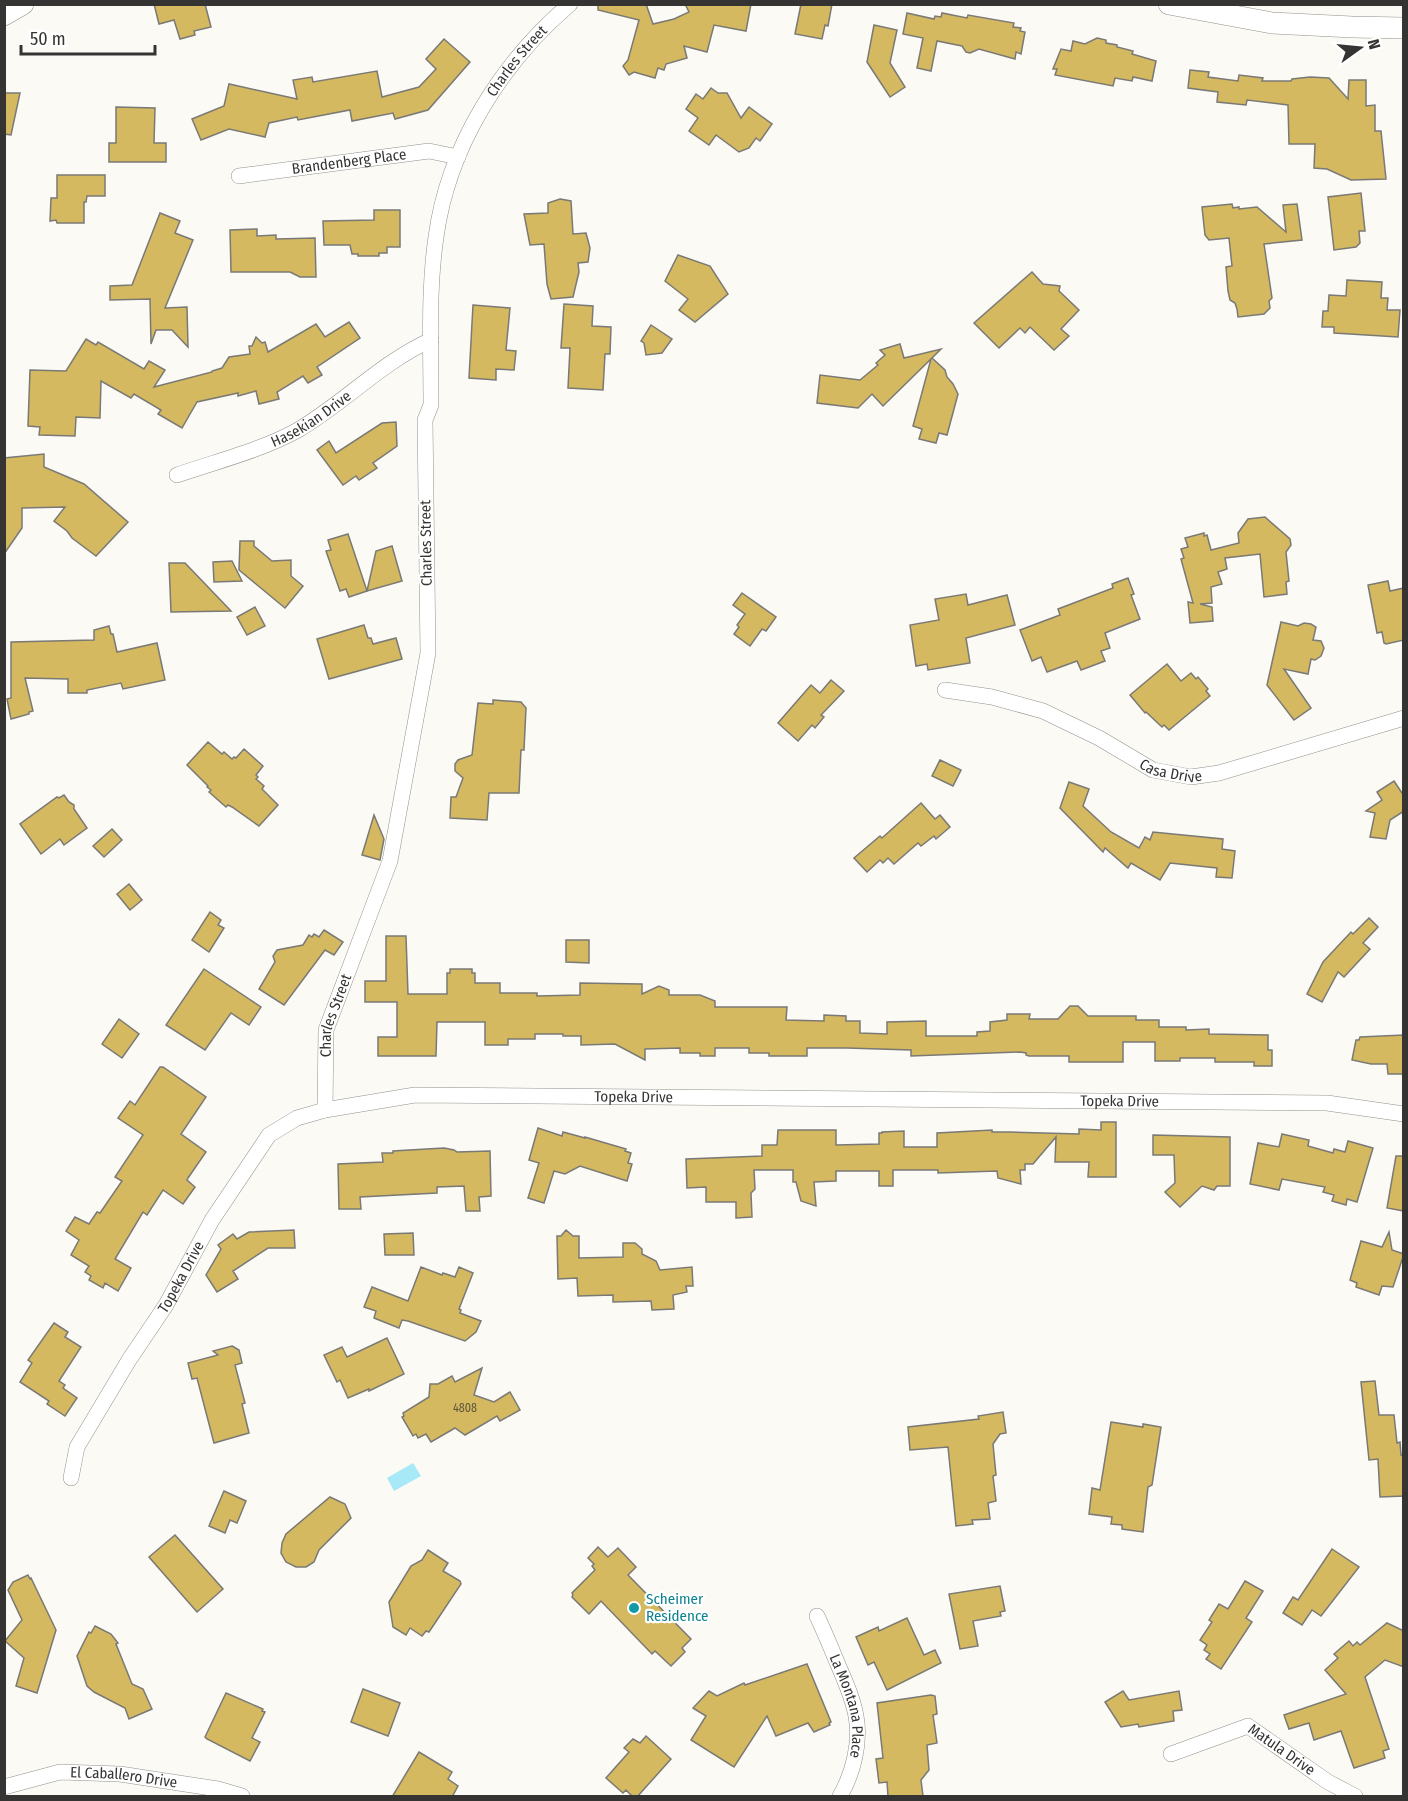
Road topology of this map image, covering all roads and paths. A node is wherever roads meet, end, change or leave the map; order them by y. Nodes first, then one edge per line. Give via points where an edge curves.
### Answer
1 (23, 4) edge
2 (570, 4) edge
3 (1169, 4) edge
4 (4, 15) edge
5 (1404, 28) edge
6 (458, 157) junction
7 (239, 176) dead end
8 (431, 340) junction
9 (177, 476) dead end
10 (945, 690) dead end
11 (1404, 718) edge
12 (325, 1110) junction
13 (1404, 1114) edge
14 (71, 1478) dead end
15 (817, 1616) dead end
16 (1171, 1754) dead end
17 (4, 1788) edge
18 (8, 1797) edge
19 (242, 1797) edge
20 (840, 1797) edge
21 (1355, 1797) edge

1 - 4 main road
2 - 6 street, Charles Street via 521,52 474,122
3 - 5 main road via 1272,22
6 - 7 street, Brandenberg Place via 429,151
6 - 8 street, Charles Street via 445,191 436,237
8 - 9 street, Hasekian Drive via 407,351 298,430 270,444
8 - 12 street, Charles Street via 431,405 425,420 428,653 390,861 326,1030
10 - 11 street, Casa Drive via 992,697 1043,711 1153,770 1191,777
12 - 13 street, Topeka Drive via 415,1095 1327,1103
12 - 14 street, Topeka Drive via 297,1118 269,1135 212,1220 166,1305 77,1447
15 - 20 street, La Montana Place via 857,1718 854,1759
16 - 21 street, Matula Drive via 1248,1726
17 - 18 street
17 - 19 street, El Caballero Drive via 60,1772 120,1774 218,1789

